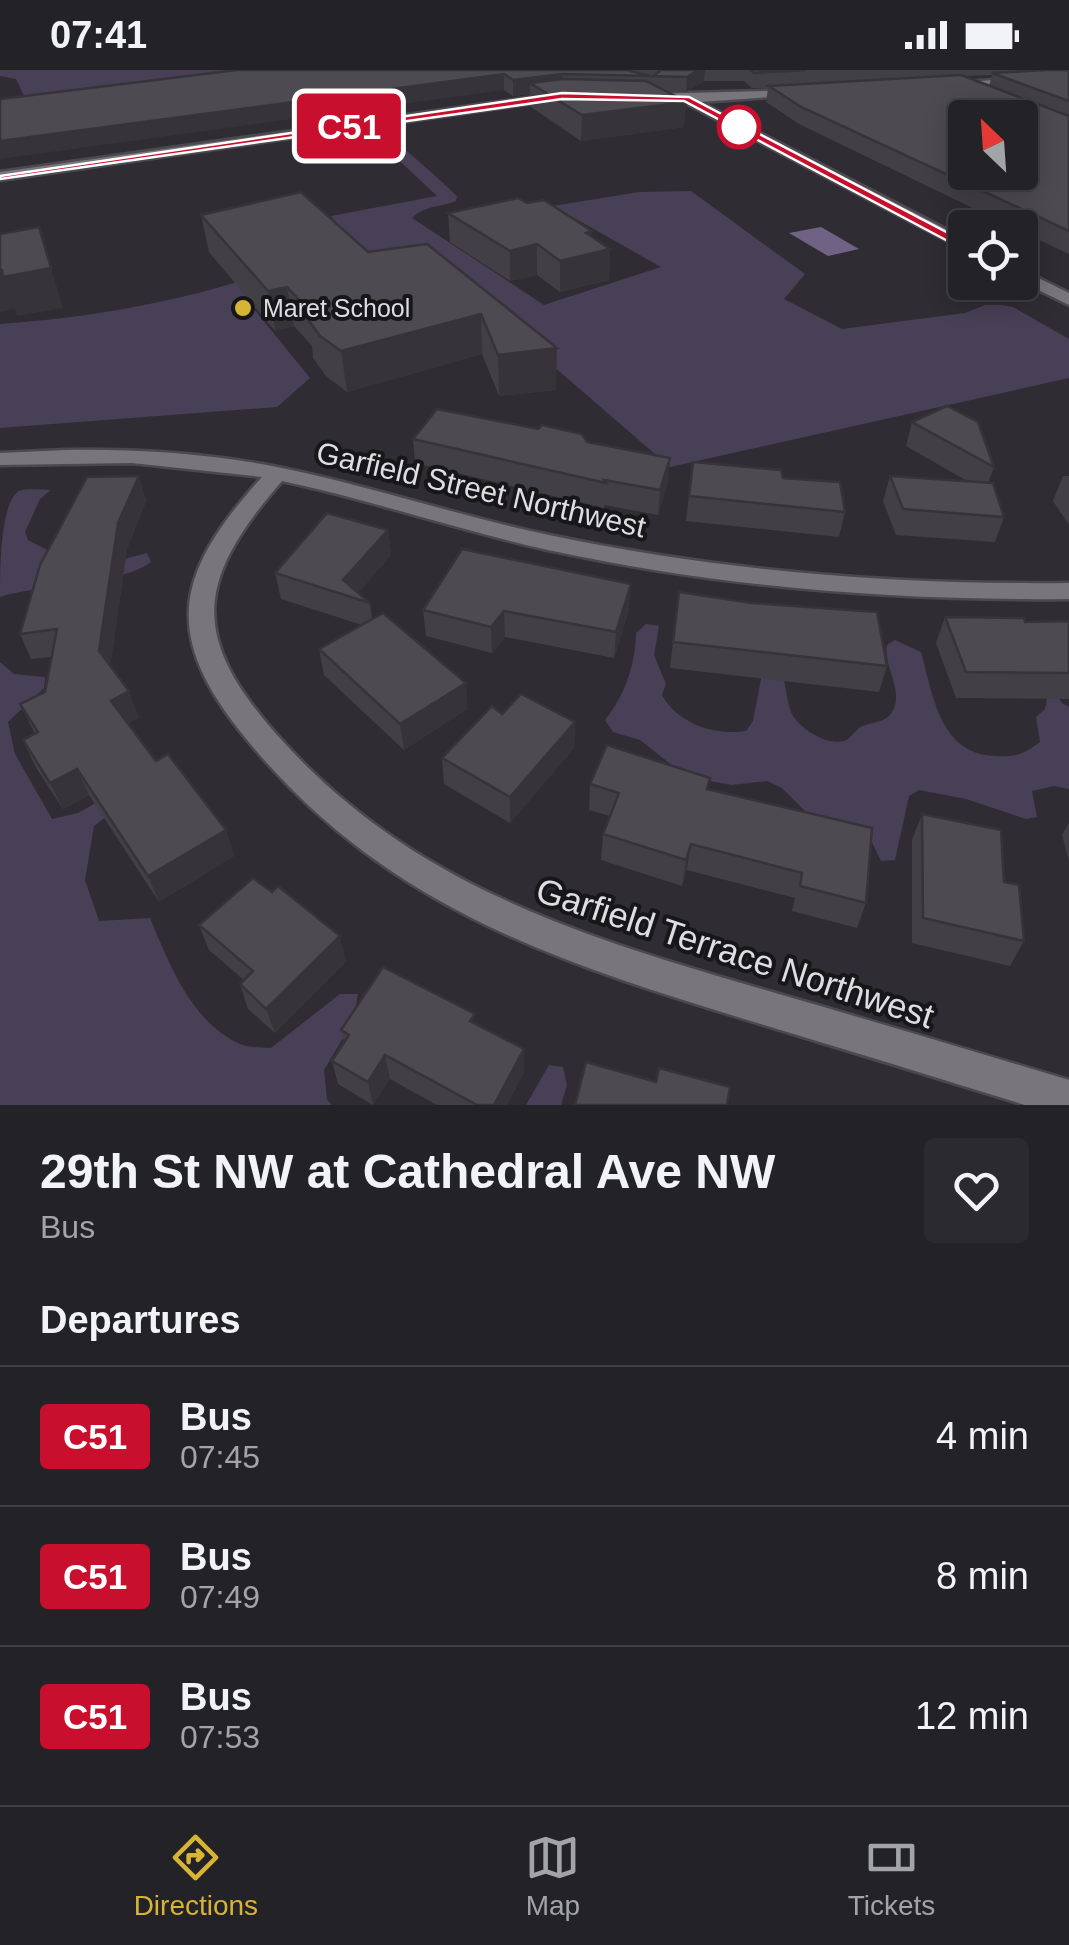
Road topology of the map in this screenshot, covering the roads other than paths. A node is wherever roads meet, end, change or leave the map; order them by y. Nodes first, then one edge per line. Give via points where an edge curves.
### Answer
1 (1069, 77) edge
2 (650, 85) edge
3 (814, 92) edge
4 (982, 94) edge
5 (578, 95) edge
6 (632, 95) edge
7 (686, 99) junction
8 (0, 176) edge
9 (948, 236) edge
10 (1038, 284) edge
11 (1069, 300) edge
12 (0, 459) edge
13 (277, 474) junction
14 (1069, 591) edge
15 (1069, 1099) edge

1 - 4 street via 943,83
2 - 7 street
3 - 7 street
5 - 8 street
6 - 7 street
7 - 9 street
10 - 11 street
12 - 13 street, Garfield Street Northwest via 160,458
13 - 14 street, Garfield Street Northwest via 506,534 685,566 862,586
13 - 15 street, Garfield Terrace Northwest via 210,563 200,604 203,641 217,678 264,742 360,834 466,902 550,940

